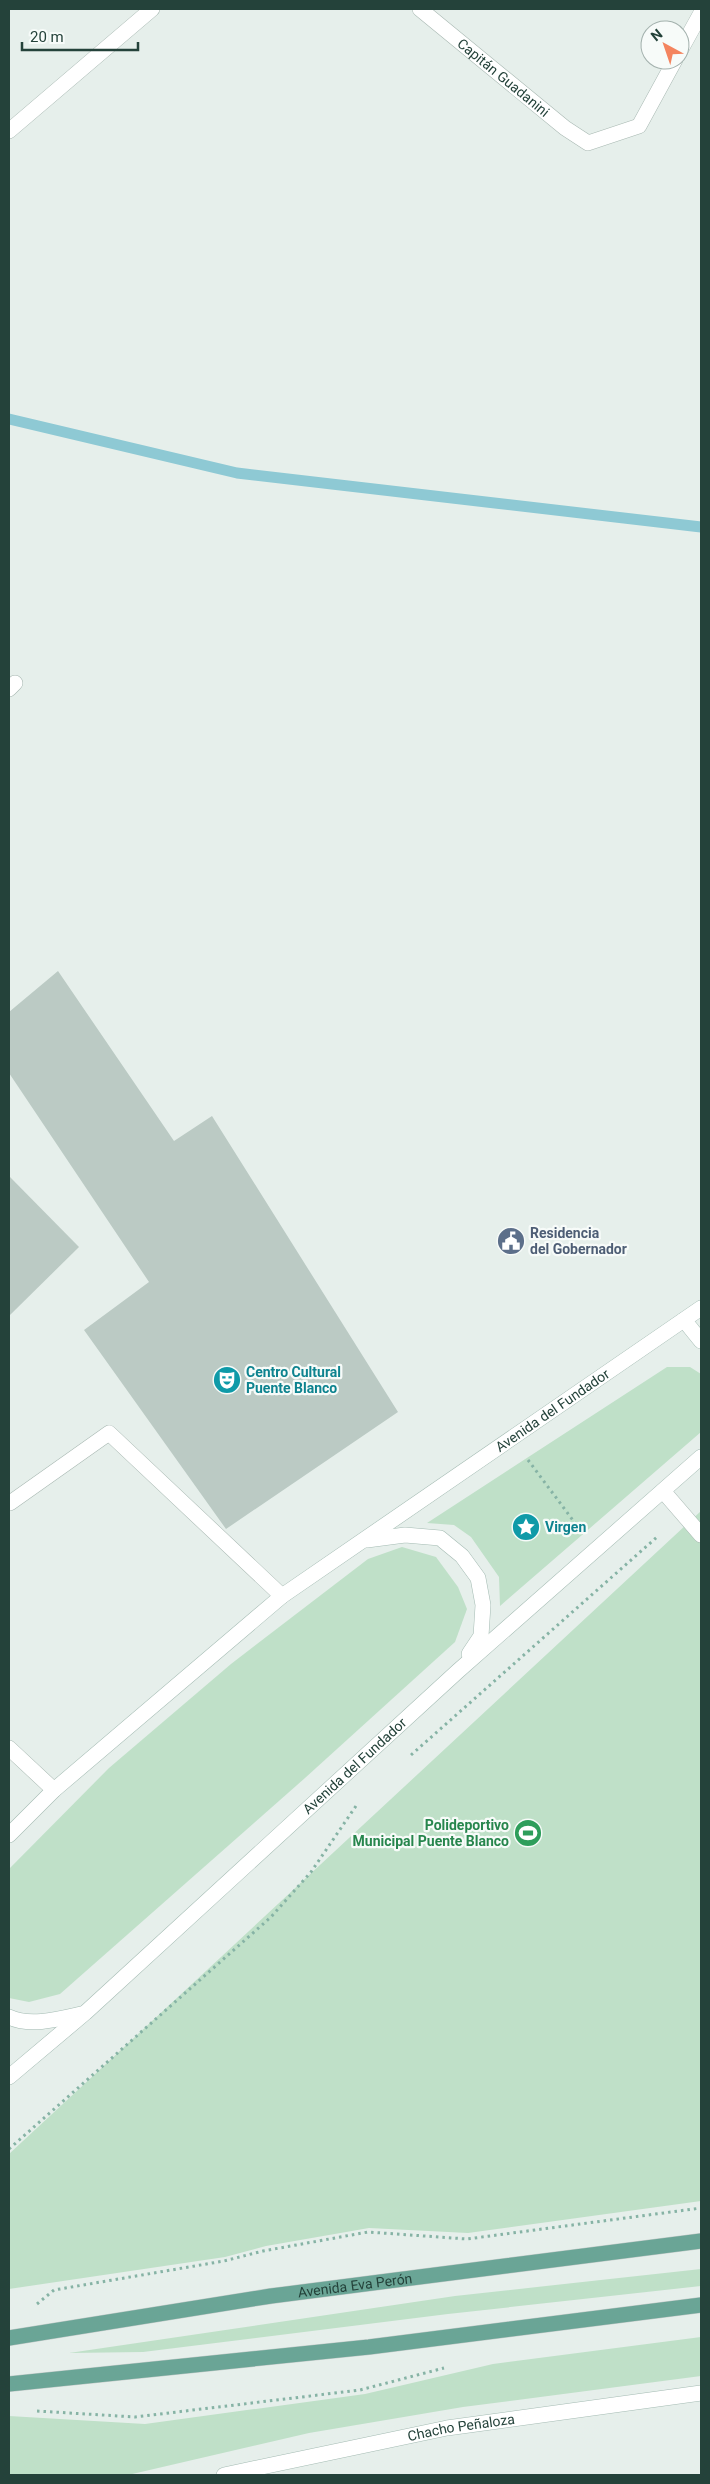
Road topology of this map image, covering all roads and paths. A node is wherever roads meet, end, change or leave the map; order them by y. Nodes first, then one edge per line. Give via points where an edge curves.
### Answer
1 (152, 9) edge
2 (420, 9) edge
3 (701, 13) edge
4 (690, 33) edge
5 (669, 70) edge
6 (9, 131) edge
7 (701, 1308) edge
8 (684, 1320) junction
9 (701, 1341) edge
10 (513, 1439) junction
11 (701, 1457) edge
12 (663, 1491) junction
13 (10, 1503) dead end
14 (682, 1514) junction
15 (701, 1535) edge
16 (363, 1540) junction
17 (596, 1550) junction
18 (282, 1596) junction
19 (458, 1671) junction
20 (9, 1748) edge
21 (407, 1759) dead end
22 (54, 1790) junction
23 (362, 1798) dead end
24 (9, 1835) edge
25 (85, 2013) junction
26 (9, 2017) edge
27 (9, 2078) edge
28 (9, 2150) edge
29 (701, 2208) edge
30 (701, 2241) edge
31 (701, 2305) edge
32 (33, 2308) dead end
33 (9, 2338) edge
34 (446, 2368) dead end
35 (9, 2384) edge
36 (701, 2393) edge
37 (32, 2411) dead end
38 (224, 2475) edge

1 - 6 main road
2 - 5 main road, Capitán Guadanini via 565,128 588,143 638,126
3 - 4 main road
7 - 8 main road, Avenida del Fundador
8 - 9 main road
8 - 10 main road, Avenida del Fundador
10 - 16 main road, Avenida del Fundador
10 - 17 path
11 - 12 main road, Avenida del Fundador
12 - 14 main road
12 - 17 main road, Avenida del Fundador
13 - 18 main road via 109,1433
14 - 15 main road
14 - 21 path
16 - 18 main road, Avenida del Fundador
16 - 19 main road via 405,1535 440,1538 462,1556 478,1578 483,1605 481,1636
17 - 19 main road, Avenida del Fundador
18 - 22 main road, Avenida del Fundador
19 - 25 main road, Avenida del Fundador
20 - 22 main road
22 - 24 main road, Avenida del Fundador
23 - 28 path via 311,1872 271,1917
25 - 26 main road via 51,2021
25 - 27 main road, Avenida del Fundador
29 - 32 path via 467,2240 368,2232 54,2290
30 - 33 main road, Avenida Eva Perón via 271,2296
31 - 35 main road via 369,2347
34 - 37 path via 360,2390 135,2417
36 - 38 main road, Chacho Peñaloza via 447,2428

